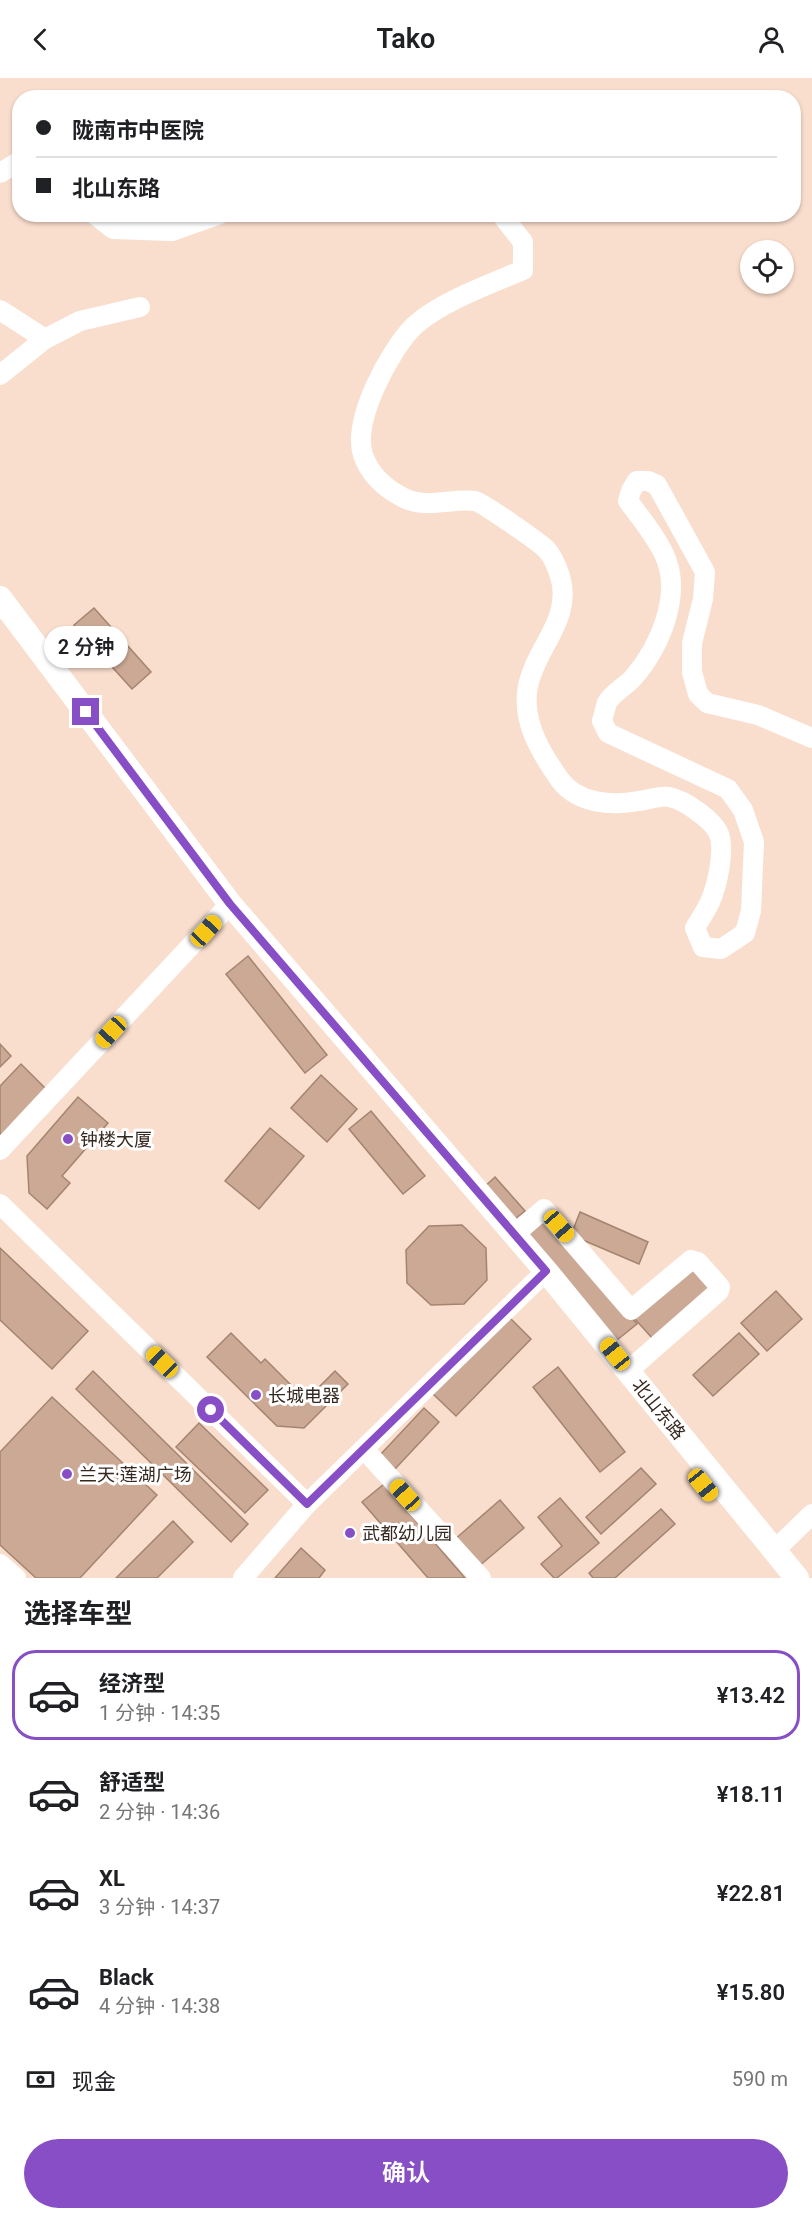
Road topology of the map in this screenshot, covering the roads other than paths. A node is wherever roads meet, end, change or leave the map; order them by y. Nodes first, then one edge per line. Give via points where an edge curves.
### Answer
1 (104, 222) edge
2 (197, 222) edge
3 (507, 222) edge
4 (140, 307) dead end
5 (0, 310) edge
6 (45, 339) junction
7 (0, 375) edge
8 (0, 598) edge
9 (0, 617) edge
10 (812, 738) edge
11 (226, 909) junction
12 (0, 1150) edge
13 (0, 1204) edge
14 (515, 1234) junction
15 (541, 1275) junction
16 (628, 1371) junction
17 (364, 1449) junction
18 (307, 1504) junction
19 (812, 1514) edge
20 (774, 1551) junction
21 (0, 1564) edge
22 (16, 1578) edge
23 (243, 1578) edge
24 (481, 1578) edge
25 (778, 1578) edge
26 (797, 1578) edge

1 - 2 street via 113,229 172,231
3 - 10 street via 523,242 523,270 452,301 414,326 383,369 362,432 363,454 373,474 407,500 476,501 547,550 563,586 563,608 528,686 531,728 540,752 567,788 584,799 625,804 668,796 705,817 718,832 722,852 711,901 695,928 703,947 721,949 745,933 751,911 754,842 743,810 728,789 608,733 602,721 608,702 634,677 666,624 666,557 628,501 638,481 648,480 657,485 705,572 692,643 692,672 698,694 707,703 758,715
4 - 6 street via 80,321
5 - 6 street
6 - 7 street
8 - 11 main road, 北山东路
9 - 11 main road, 北山东路
11 - 12 street
11 - 14 main road, 北山东路
11 - 15 main road, 北山东路
13 - 18 street
14 - 15 main road, 北山东路
14 - 16 street via 544,1209 632,1310 691,1260 698,1262 720,1287
15 - 16 main road, 北山东路
15 - 17 street
15 - 25 main road, 北山东路
16 - 20 main road, 北山东路
17 - 18 street
17 - 24 street
18 - 23 street
19 - 20 street
20 - 26 main road, 北山东路
21 - 22 street

